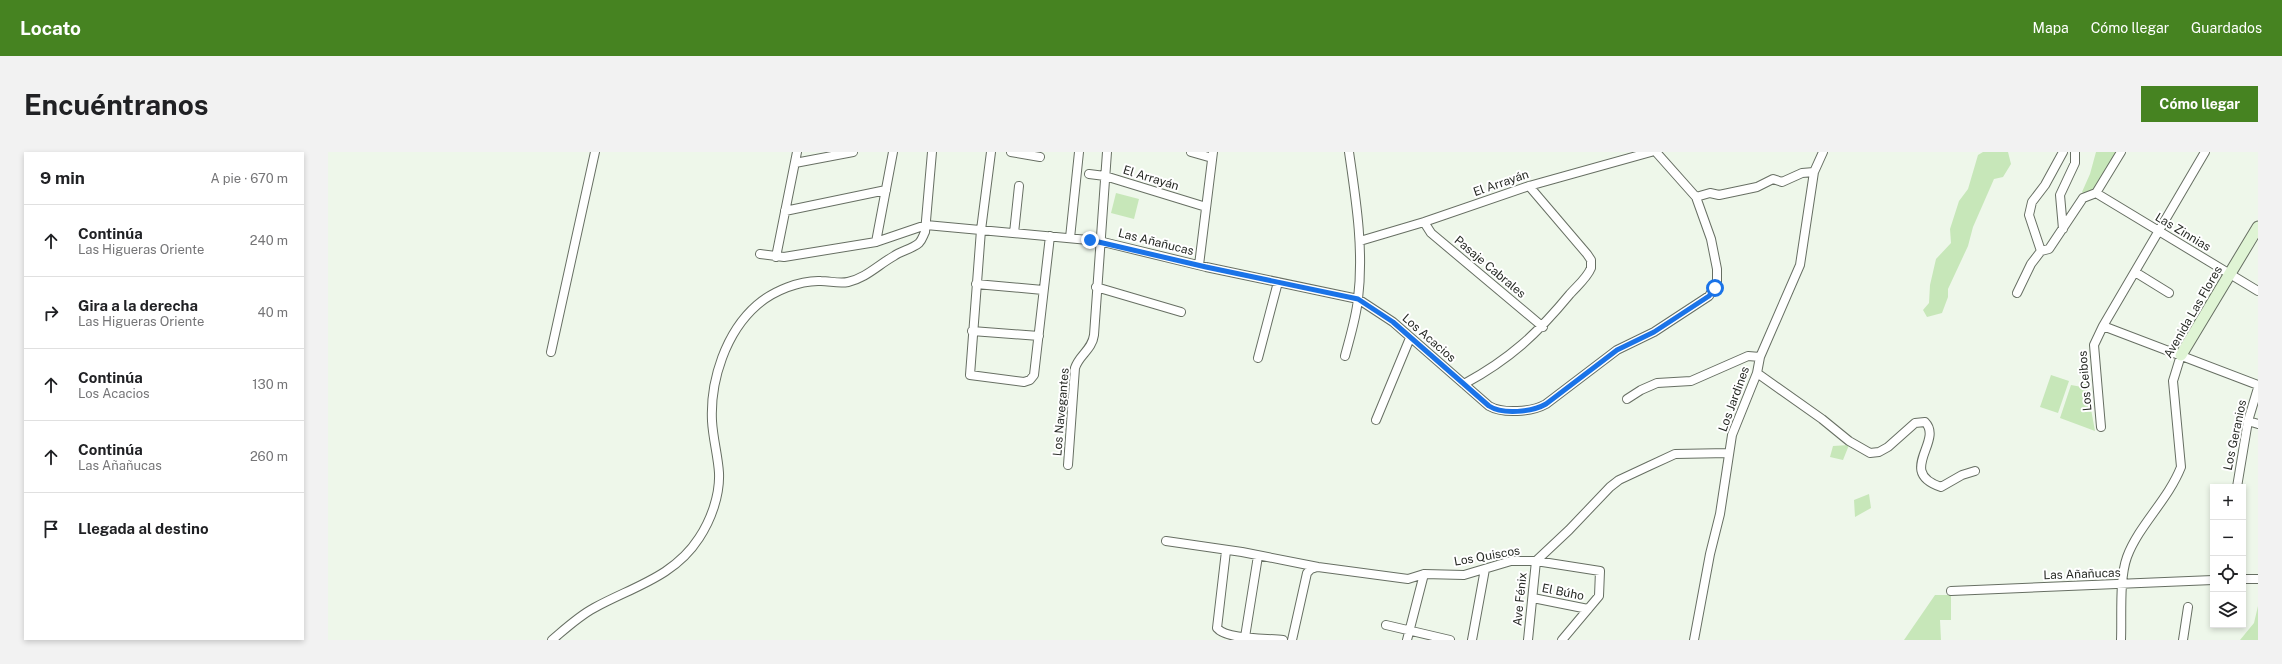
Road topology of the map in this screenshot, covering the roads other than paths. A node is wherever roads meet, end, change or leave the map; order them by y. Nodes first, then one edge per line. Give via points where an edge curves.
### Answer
1 (595, 152) edge
2 (797, 152) edge
3 (853, 152) edge
4 (893, 152) edge
5 (932, 152) edge
6 (991, 152) edge
7 (1011, 152) edge
8 (1079, 152) edge
9 (1107, 152) edge
10 (1191, 152) edge
11 (1349, 152) edge
12 (1651, 152) edge
13 (1656, 152) edge
14 (1823, 152) edge
15 (2063, 152) edge
16 (2074, 152) edge
17 (2121, 152) edge
18 (2206, 152) edge
19 (1213, 155) edge
20 (1040, 157) dead end
21 (795, 163) junction
22 (1814, 172) junction
23 (1089, 174) dead end
24 (1105, 176) junction
25 (1019, 186) dead end
26 (1528, 186) junction
27 (886, 190) junction
28 (2096, 193) junction
29 (1696, 197) junction
30 (1206, 207) junction
31 (785, 211) junction
32 (1424, 222) junction
33 (926, 224) junction
34 (2258, 227) edge
35 (2063, 229) junction
36 (981, 230) junction
37 (2158, 231) junction
38 (1014, 233) junction
39 (1050, 236) junction
40 (1070, 238) junction
41 (1100, 241) junction
42 (1360, 241) junction
43 (876, 242) junction
44 (2042, 251) junction
45 (760, 254) dead end
46 (776, 257) junction
47 (1199, 265) junction
48 (2135, 272) junction
49 (2230, 274) junction
50 (1278, 282) junction
51 (976, 284) junction
52 (1096, 287) junction
53 (1043, 290) junction
54 (2258, 291) edge
55 (2017, 293) dead end
56 (2169, 293) dead end
57 (1358, 299) junction
58 (1182, 312) dead end
59 (2102, 326) junction
60 (1543, 327) junction
61 (972, 331) junction
62 (1039, 336) junction
63 (1410, 338) junction
64 (551, 352) dead end
65 (2181, 355) junction
66 (1345, 356) dead end
67 (1760, 357) junction
68 (1258, 358) dead end
69 (1757, 373) junction
70 (1464, 384) junction
71 (2258, 387) edge
72 (1626, 399) dead end
73 (1376, 420) dead end
74 (2248, 421) junction
75 (2258, 424) edge
76 (2101, 427) dead end
77 (1729, 453) junction
78 (1068, 464) dead end
79 (1976, 471) dead end
80 (2238, 484) edge
81 (1166, 541) dead end
82 (1226, 551) junction
83 (1258, 556) junction
84 (1536, 561) junction
85 (1318, 567) junction
86 (1485, 569) junction
87 (1424, 574) junction
88 (2246, 579) edge
89 (2258, 579) edge
90 (2210, 580) edge
91 (2124, 584) junction
92 (1951, 590) dead end
93 (1533, 598) junction
94 (2188, 607) dead end
95 (1588, 609) junction
96 (1386, 625) dead end
97 (1409, 631) junction
98 (1245, 637) junction
99 (1694, 639) edge
100 (552, 640) edge
101 (1283, 640) edge
102 (1292, 640) edge
103 (1407, 640) edge
104 (1450, 640) edge
105 (1472, 640) edge
106 (1528, 640) edge
107 (1562, 640) edge
108 (2121, 640) edge
109 (2184, 640) edge

1 - 64 street
2 - 21 street
3 - 21 street
4 - 27 street
5 - 33 street
6 - 36 street
7 - 20 street
8 - 40 street
9 - 24 street, Los Navegantes
10 - 19 street
11 - 42 street via 1357,198
12 - 26 street, El Arrayán
13 - 29 street
14 - 22 street, Los Jardines
15 - 44 street via 2045,185 2032,202 2029,215
16 - 35 street via 2075,163 2060,195
17 - 28 street
18 - 37 street, Los Ceibos
19 - 30 street
21 - 31 street
22 - 29 street via 1802,173 1782,182 1773,179 1757,187
22 - 67 street, Los Jardines via 1800,265
23 - 24 street, El Arrayán
24 - 30 street, El Arrayán
24 - 41 street, Los Navegantes
25 - 38 street
26 - 32 street, El Arrayán
26 - 60 street via 1587,254 1591,264 1588,274
27 - 31 street
27 - 43 street
28 - 35 street via 2083,198
28 - 37 street, Las Zinnias
29 - 70 street, Los Acacios via 1711,239 1718,269 1717,283 1709,296 1654,332 1617,350 1542,407 1497,410
30 - 47 street
31 - 46 street
32 - 42 street, El Arrayán
32 - 60 street, Pasaje Cabrales via 1431,233
33 - 36 street, Las Añañucas
33 - 43 street, Las Añañucas
33 - 100 street via 924,236 919,242 860,279 840,283 800,283 766,299 754,309 729,344 716,380 712,419 718,485 710,518 699,538 686,555 662,575 592,608
34 - 49 street, Avenida Las Flores
35 - 44 street via 2049,249
36 - 38 street, Las Añañucas
36 - 51 street
37 - 48 street, Los Ceibos
37 - 49 street, Las Zinnias
38 - 39 street, Las Añañucas
39 - 40 street, Las Añañucas
39 - 53 street
40 - 41 street, Las Añañucas
41 - 47 street, Las Añañucas
41 - 52 street, Los Navegantes
42 - 57 street
43 - 46 street, Las Añañucas
44 - 55 street via 2031,264
45 - 46 street, Las Añañucas
47 - 50 street, Las Añañucas
48 - 56 street
48 - 59 street, Los Ceibos
49 - 54 street, Las Zinnias
49 - 65 street, Avenida Las Flores
50 - 57 street, Las Añañucas
50 - 68 street
51 - 53 street
51 - 61 street
52 - 58 street
52 - 78 street, Los Navegantes via 1094,340 1076,368
53 - 62 street
57 - 63 street, Los Acacios via 1384,314
57 - 66 street
59 - 65 street
59 - 76 street, Los Ceibos via 2094,345
60 - 70 street via 1508,357
61 - 62 street
61 - 62 street via 970,375 1021,382 1030,380 1034,375
63 - 70 street, Los Acacios
63 - 73 street
65 - 71 street
65 - 91 street, Avenida Las Flores via 2173,381 2181,467 2176,480 2131,548
67 - 69 street, Los Jardines
67 - 72 street via 1748,356 1692,381 1657,384
69 - 77 street, Los Jardines via 1732,435
69 - 79 street via 1822,419 1849,442 1870,453 1888,447 1915,423 1924,422 1930,431 1928,446 1921,458 1920,466 1924,475 1934,485 1941,487 1962,475
71 - 74 street, Los Geranios
74 - 75 street
74 - 80 street, Los Geranios
77 - 84 street, Los Quiscos via 1675,454 1619,480
77 - 99 street, Los Jardines via 1720,514
81 - 82 street, Los Quiscos
82 - 83 street, Los Quiscos
82 - 98 street via 1216,628 1221,633
83 - 85 street, Los Quiscos
83 - 98 street
84 - 86 street, Los Quiscos via 1511,562
84 - 93 street, Ave Fénix
84 - 95 street via 1600,571 1600,596
85 - 87 street, Los Quiscos via 1408,579
85 - 102 street via 1307,573
86 - 87 street, Los Quiscos via 1464,575
86 - 105 street
87 - 97 street
88 - 89 street
90 - 91 street, Las Añañucas
91 - 92 street, Las Añañucas
91 - 108 street, Avenida Las Flores
93 - 95 street, El Búho
93 - 106 street, Ave Fénix
94 - 109 street
95 - 107 street
96 - 97 street
97 - 103 street
97 - 104 street
98 - 101 street

